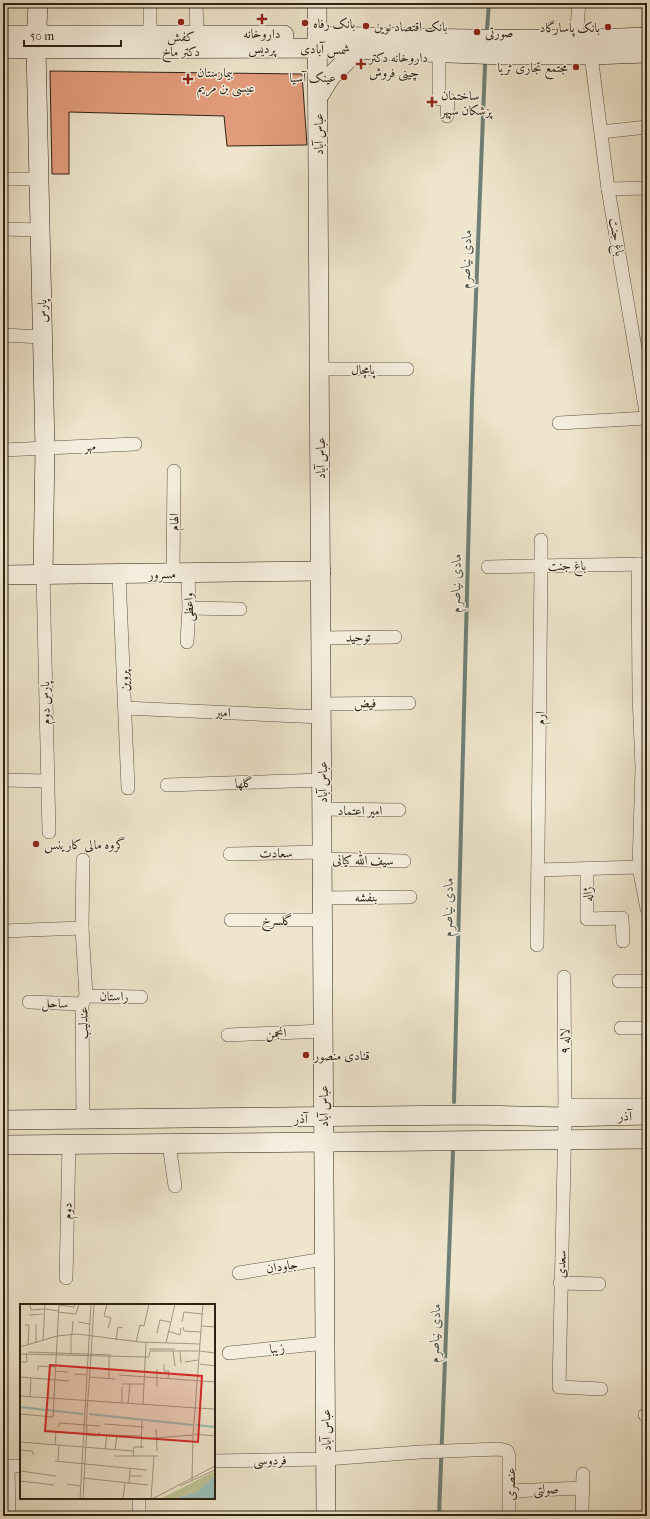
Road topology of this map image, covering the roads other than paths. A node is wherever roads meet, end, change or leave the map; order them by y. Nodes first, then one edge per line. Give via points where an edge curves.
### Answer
1 (38, 3) edge
2 (150, 3) edge
3 (196, 3) edge
4 (317, 3) edge
5 (579, 3) edge
6 (150, 34) junction
7 (197, 34) junction
8 (3, 35) edge
9 (647, 37) edge
10 (576, 40) junction
11 (37, 41) junction
12 (317, 42) junction
13 (3, 49) edge
14 (357, 50) junction
15 (647, 52) edge
16 (439, 54) junction
17 (591, 55) junction
18 (318, 97) junction
19 (447, 116) dead end
20 (647, 127) edge
21 (601, 132) junction
22 (39, 178) junction
23 (3, 179) edge
24 (647, 188) edge
25 (608, 189) junction
26 (3, 229) edge
27 (40, 230) junction
28 (3, 335) edge
29 (42, 337) junction
30 (641, 340) edge
31 (320, 369) junction
32 (407, 369) dead end
33 (647, 418) edge
34 (559, 423) dead end
35 (135, 444) dead end
36 (45, 448) junction
37 (3, 450) edge
38 (174, 471) dead end
39 (540, 540) dead end
40 (642, 564) edge
41 (541, 565) junction
42 (488, 567) dead end
43 (321, 571) junction
44 (180, 573) junction
45 (43, 574) junction
46 (3, 575) edge
47 (119, 575) junction
48 (189, 608) junction
49 (240, 609) dead end
50 (396, 637) dead end
51 (321, 638) junction
52 (187, 642) dead end
53 (643, 699) edge
54 (409, 703) dead end
55 (125, 708) junction
56 (321, 711) junction
57 (3, 780) edge
58 (321, 780) junction
59 (47, 781) junction
60 (167, 785) dead end
61 (128, 788) dead end
62 (644, 805) edge
63 (322, 809) junction
64 (399, 810) dead end
65 (49, 832) dead end
66 (230, 854) dead end
67 (322, 856) junction
68 (83, 860) dead end
69 (404, 861) dead end
70 (639, 867) junction
71 (587, 869) junction
72 (538, 870) junction
73 (410, 896) dead end
74 (322, 898) junction
75 (647, 909) edge
76 (231, 920) dead end
77 (322, 920) junction
78 (82, 928) junction
79 (3, 931) edge
80 (623, 941) dead end
81 (537, 945) dead end
82 (564, 977) dead end
83 (619, 981) dead end
84 (647, 981) edge
85 (141, 997) dead end
86 (84, 1000) junction
87 (29, 1002) dead end
88 (621, 1028) dead end
89 (647, 1028) edge
90 (323, 1031) junction
91 (228, 1035) dead end
92 (647, 1105) edge
93 (565, 1111) junction
94 (3, 1113) edge
95 (472, 1115) junction
96 (647, 1115) edge
97 (83, 1116) junction
98 (324, 1118) junction
99 (3, 1120) edge
100 (647, 1139) edge
101 (564, 1140) junction
102 (472, 1141) junction
103 (323, 1143) junction
104 (169, 1144) junction
105 (69, 1145) junction
106 (3, 1146) edge
107 (175, 1186) dead end
108 (324, 1259) junction
109 (239, 1273) dead end
110 (66, 1278) dead end
111 (560, 1283) junction
112 (599, 1284) dead end
113 (325, 1343) junction
114 (229, 1353) dead end
115 (600, 1389) dead end
116 (326, 1459) junction
117 (215, 1461) edge
118 (11, 1466) edge
119 (583, 1474) dead end
120 (582, 1488) junction
121 (510, 1491) junction
122 (139, 1499) edge
123 (582, 1509) dead end
124 (9, 1516) edge
125 (139, 1516) edge
126 (326, 1516) edge
127 (510, 1516) edge

1 - 11 main road, پارس
2 - 6 street
3 - 7 street
4 - 12 main road, عباس آباد
5 - 10 street
6 - 7 main road, شمس آبادی
6 - 11 main road, شمس آبادی
7 - 12 main road, شمس آبادی
8 - 11 main road, شمس آبادی
9 - 10 main road, شمس آبادی
10 - 12 main road, شمس آبادی
11 - 12 main road, شمس آبادی
11 - 13 main road, شمس آبادی
11 - 22 main road, پارس
12 - 14 main road, شمس آبادی
12 - 18 main road, عباس آباد
14 - 16 main road, شمس آبادی
14 - 18 main road via 331,76
15 - 17 main road, شمس آبادی
16 - 17 main road, شمس آبادی
16 - 19 street via 439,99 448,99
17 - 21 street, باغ جنت
18 - 31 main road, عباس آباد
20 - 21 street
21 - 25 street, باغ جنت
22 - 23 street
22 - 27 main road, پارس
24 - 25 street
25 - 30 street, باغ جنت
26 - 27 street
27 - 29 main road, پارس
28 - 29 street
29 - 36 main road, پارس
30 - 33 street, باغ جنت
31 - 32 street, پامچال
31 - 43 main road, عباس آباد
33 - 34 street
35 - 36 street, مهر
36 - 37 street, مهر
36 - 45 main road, پارس
38 - 44 street, الهام
39 - 41 street, ارم
40 - 41 street, باغ جنت
40 - 53 street
41 - 42 street, باغ جنت
41 - 72 street, ارم
43 - 44 main road, مسرور
43 - 51 main road, عباس آباد
44 - 47 main road, مسرور
44 - 48 street, واعظی
45 - 46 main road, مسرور
45 - 47 main road, مسرور
45 - 59 street, پارس دوم
47 - 55 street, پروین
48 - 49 street
48 - 52 street, واعظی
50 - 51 street, توحید
51 - 56 main road, عباس آباد
53 - 62 street
54 - 56 street, فیض
55 - 56 street, امیر
55 - 61 street, پروین
56 - 58 main road, عباس آباد
57 - 59 street
58 - 60 street, گلها
58 - 63 main road, عباس آباد
59 - 65 street, پارس دوم
62 - 70 street
63 - 64 street, امیر اعتماد
63 - 67 main road, عباس آباد
66 - 67 street, سعادت
67 - 69 street, سیف الله کیانی
67 - 74 main road, عباس آباد
68 - 78 street, عندلیب
70 - 71 street
70 - 75 street
71 - 72 street
71 - 80 street, ژاله via 587,919 622,918
72 - 81 street, ارم
73 - 74 street, بنفشه
74 - 77 main road, عباس آباد
76 - 77 street, گلسرخ
77 - 90 main road, عباس آباد
78 - 79 street
78 - 86 street, عندلیب
82 - 93 street, ۹ لاله
83 - 84 street
85 - 86 street, راستان
86 - 87 street, ساحل
86 - 97 street, عندلیب
88 - 89 street
90 - 91 street, انجمن
90 - 98 main road, عباس آباد
92 - 93 street, آذر
93 - 95 main road, آذر
93 - 96 main road, آذر
93 - 101 street, ۹ لاله
94 - 97 street, آذر
95 - 98 main road, آذر
95 - 102 main road
97 - 98 main road, آذر
97 - 99 main road, آذر
98 - 103 main road, عباس آباد
100 - 101 main road, آذر
101 - 102 main road, آذر
101 - 111 street, سعدی
102 - 103 main road, آذر
103 - 104 main road, آذر
103 - 108 main road, عباس آباد
104 - 105 main road, آذر
104 - 107 street
105 - 106 main road, آذر
105 - 110 street, دوم
108 - 109 street, جاودان
108 - 113 main road, عباس آباد
111 - 112 street
111 - 115 street, سعدی via 559,1387
113 - 114 street, زیبا
113 - 116 main road, عباس آباد
116 - 117 street, فردوسی
116 - 121 street, عنصری via 499,1449 507,1451 509,1456
116 - 126 main road, عباس آباد
118 - 124 street
119 - 120 street
120 - 121 street, صولتی
120 - 123 street
121 - 127 street, عنصری
122 - 125 street

